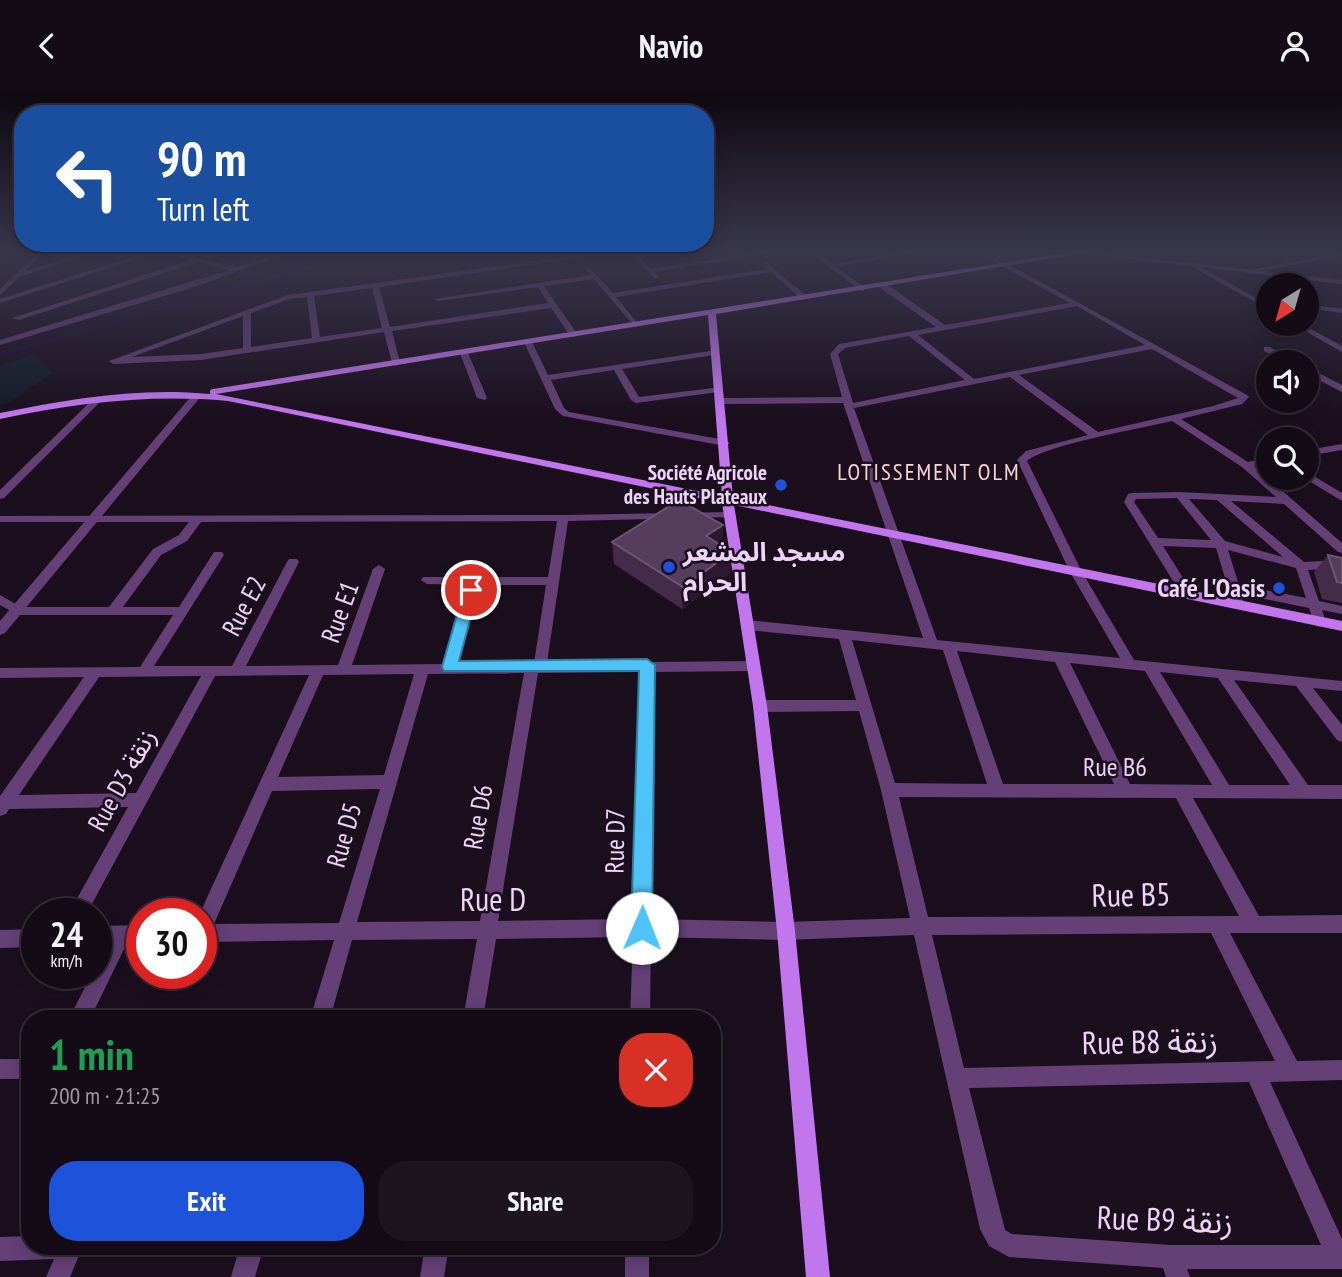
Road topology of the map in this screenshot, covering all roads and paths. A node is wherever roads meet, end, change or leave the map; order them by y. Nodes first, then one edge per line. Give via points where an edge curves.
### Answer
1 (41, 307) edge
2 (115, 307) edge
3 (268, 307) edge
4 (312, 307) edge
5 (381, 307) edge
6 (442, 307) edge
7 (537, 307) edge
8 (555, 307) edge
9 (620, 307) edge
10 (745, 307) edge
11 (914, 307) edge
12 (1058, 307) edge
13 (1084, 307) edge
14 (1320, 308) edge
15 (1341, 311) edge
16 (247, 312) junction
17 (712, 313) junction
18 (448, 320) junction
19 (635, 325) junction
20 (942, 327) junction
21 (387, 330) junction
22 (40, 331) junction
23 (910, 333) junction
24 (182, 334) junction
25 (573, 335) junction
26 (1319, 336) edge
27 (316, 340) junction
28 (528, 342) junction
29 (0, 343) edge
30 (1154, 346) junction
31 (1340, 347) edge
32 (247, 350) junction
33 (714, 352) junction
34 (464, 353) junction
35 (179, 359) junction
36 (396, 363) junction
37 (617, 367) junction
38 (1013, 375) junction
39 (1319, 377) edge
40 (545, 378) junction
41 (974, 383) junction
42 (1342, 389) edge
43 (197, 395) junction
44 (719, 395) junction
45 (482, 398) dead end
46 (97, 400) junction
47 (848, 403) junction
48 (0, 416) edge
49 (1175, 419) junction
50 (1095, 435) junction
51 (725, 443) junction
52 (1342, 447) edge
53 (1319, 451) edge
54 (1256, 463) edge
55 (1246, 465) junction
56 (1319, 483) edge
57 (1180, 495) junction
58 (0, 496) edge
59 (1221, 498) junction
60 (1342, 498) edge
61 (1285, 501) junction
62 (728, 508) junction
63 (564, 518) junction
64 (0, 519) edge
65 (92, 519) junction
66 (197, 519) junction
67 (893, 534) junction
68 (1153, 542) junction
69 (1221, 544) junction
70 (1342, 549) edge
71 (218, 555) dead end
72 (293, 562) dead end
73 (1342, 564) edge
74 (1301, 565) junction
75 (379, 569) dead end
76 (1076, 572) junction
77 (426, 580) dead end
78 (553, 581) junction
79 (473, 585) junction
80 (1234, 588) junction
81 (1187, 594) junction
82 (0, 599) edge
83 (1314, 604) junction
84 (1238, 605) junction
85 (1342, 610) edge
86 (18, 611) junction
87 (113, 611) junction
88 (182, 611) junction
89 (1320, 622) junction
90 (748, 625) junction
91 (1342, 626) edge
92 (0, 630) edge
93 (844, 634) junction
94 (932, 644) junction
95 (948, 645) junction
96 (1060, 657) junction
97 (1130, 664) junction
98 (647, 665) junction
99 (754, 666) junction
100 (449, 667) junction
101 (536, 667) junction
102 (1150, 667) junction
103 (423, 668) junction
104 (318, 670) junction
105 (343, 670) junction
106 (144, 671) junction
107 (211, 671) junction
108 (236, 671) junction
109 (0, 673) edge
110 (95, 673) junction
111 (1222, 674) junction
112 (1300, 682) junction
113 (1342, 686) edge
114 (865, 705) junction
115 (760, 706) junction
116 (1342, 736) edge
117 (389, 782) junction
118 (267, 784) junction
119 (889, 790) junction
120 (998, 792) junction
121 (1126, 792) junction
122 (1181, 792) junction
123 (1224, 792) junction
124 (1304, 792) junction
125 (1342, 792) edge
126 (138, 800) junction
127 (3, 805) edge
128 (86, 898) edge
129 (216, 898) edge
130 (1215, 923) junction
131 (1252, 923) junction
132 (1342, 924) edge
133 (920, 926) junction
134 (642, 928) junction
135 (346, 930) junction
136 (487, 930) junction
137 (786, 931) junction
138 (217, 932) edge
139 (112, 934) edge
140 (122, 934) junction
141 (126, 934) edge
142 (21, 938) edge
143 (0, 939) edge
144 (84, 1010) edge
145 (323, 1010) edge
146 (474, 1010) edge
147 (640, 1010) edge
148 (0, 1069) edge
149 (21, 1069) edge
150 (1342, 1070) edge
151 (1254, 1071) junction
152 (1291, 1071) junction
153 (958, 1078) junction
154 (21, 1248) edge
155 (0, 1249) edge
156 (67, 1255) edge
157 (249, 1255) edge
158 (436, 1255) edge
159 (637, 1255) edge
160 (1340, 1257) edge
161 (1174, 1267) edge
162 (58, 1277) edge
163 (243, 1277) edge
164 (432, 1277) edge
165 (637, 1277) edge
166 (818, 1277) edge

1 - 22 street via 12,316
2 - 22 street
3 - 16 street
4 - 27 street
5 - 21 street
6 - 18 street
7 - 18 street
8 - 25 street
9 - 19 street
10 - 17 main road
11 - 20 street
12 - 20 street
13 - 30 street
14 - 15 street
16 - 24 street
16 - 32 street
17 - 19 main road
17 - 33 main road
18 - 21 street
19 - 25 main road
20 - 23 street
21 - 27 street
21 - 36 street
22 - 29 street
23 - 41 street
23 - 47 street via 837,348 834,353
24 - 35 street
24 - 35 street via 113,361
25 - 28 main road
26 - 31 street
27 - 32 street
28 - 34 main road
28 - 40 street
30 - 38 street
30 - 49 street via 1242,394 1239,402
32 - 35 street
33 - 37 street
33 - 44 main road
34 - 36 main road
34 - 45 street
36 - 43 main road
37 - 40 street
37 - 44 street via 636,400
38 - 41 street
38 - 50 street
39 - 42 street
40 - 51 street via 566,414
41 - 47 street
43 - 46 main road
43 - 62 main road via 285,409
43 - 65 street
44 - 47 street
44 - 51 main road
46 - 48 main road
46 - 58 street
47 - 67 street
49 - 50 street
49 - 55 street
50 - 76 street via 1030,453 1022,460
51 - 62 main road
52 - 53 street
54 - 55 street
55 - 61 street
56 - 60 street
57 - 59 street
57 - 68 street via 1135,495 1130,499
57 - 69 street
59 - 61 street
59 - 74 street
61 - 70 street
62 - 63 street
62 - 67 main road
62 - 90 main road
63 - 66 street
63 - 78 street, Rue D6
64 - 65 street
65 - 66 street
65 - 86 street
66 - 87 street via 183,538 157,552
67 - 76 main road
67 - 94 street
68 - 69 street
68 - 81 street
69 - 74 street
69 - 80 street
71 - 88 street
72 - 108 street, Rue E2
73 - 74 street
74 - 83 street
75 - 105 street, Rue E1
76 - 81 main road
76 - 97 street
77 - 79 street
78 - 79 street
78 - 101 street, Rue D6
79 - 100 street
80 - 83 street
80 - 84 street
81 - 84 main road
82 - 86 street
83 - 85 street
83 - 89 street
84 - 89 main road
86 - 87 street
86 - 92 street
87 - 88 street
88 - 106 street
89 - 91 main road
90 - 93 street
90 - 99 main road
93 - 94 street
93 - 114 street
94 - 95 street
95 - 96 street
95 - 120 street
96 - 97 street
96 - 121 street
97 - 102 street
98 - 99 street
98 - 101 street
98 - 134 street, Rue D7
99 - 115 main road
100 - 101 street
100 - 103 street
101 - 136 street, Rue D6
102 - 111 street
102 - 123 street
103 - 105 street
103 - 117 street, Rue D5
104 - 105 street
104 - 108 street
104 - 118 street
106 - 107 street
106 - 110 street
107 - 108 street
107 - 126 street, Rue D3 زنقة
109 - 110 street
110 - 127 street
111 - 112 street
111 - 124 street
112 - 113 street
112 - 116 street
114 - 115 street
114 - 119 street
115 - 137 main road
117 - 118 street
117 - 135 street, Rue D5
118 - 129 street
119 - 120 street, Rue B6
119 - 133 street
120 - 121 street, Rue B6
121 - 122 street, Rue B6
122 - 123 street, Rue B6
122 - 131 street
123 - 124 street, Rue B6
124 - 125 street, Rue B6
126 - 127 street
126 - 128 street, Rue D3 زنقة
130 - 131 street, Rue B5
130 - 133 street, Rue B5
130 - 152 street
131 - 132 street, Rue B5
133 - 137 street, Rue B5
133 - 153 street
134 - 136 street, Rue D
134 - 137 street, Rue D
134 - 147 street, Rue D7
135 - 136 street, Rue D
135 - 138 street, Rue D
135 - 145 street, Rue D5
136 - 146 street, Rue D6
137 - 166 main road
139 - 140 street
140 - 141 street
140 - 144 street
142 - 143 street
148 - 149 street
150 - 152 street, Rue B8 زنقة
151 - 152 street, Rue B8 زنقة
151 - 153 street, Rue B8 زنقة
151 - 160 street
153 - 161 street, Rue B9 زنقة via 997,1238 1009,1245
154 - 155 street
156 - 162 street
157 - 163 street
158 - 164 street
159 - 165 street
160 - 161 street, Rue B9 زنقة

